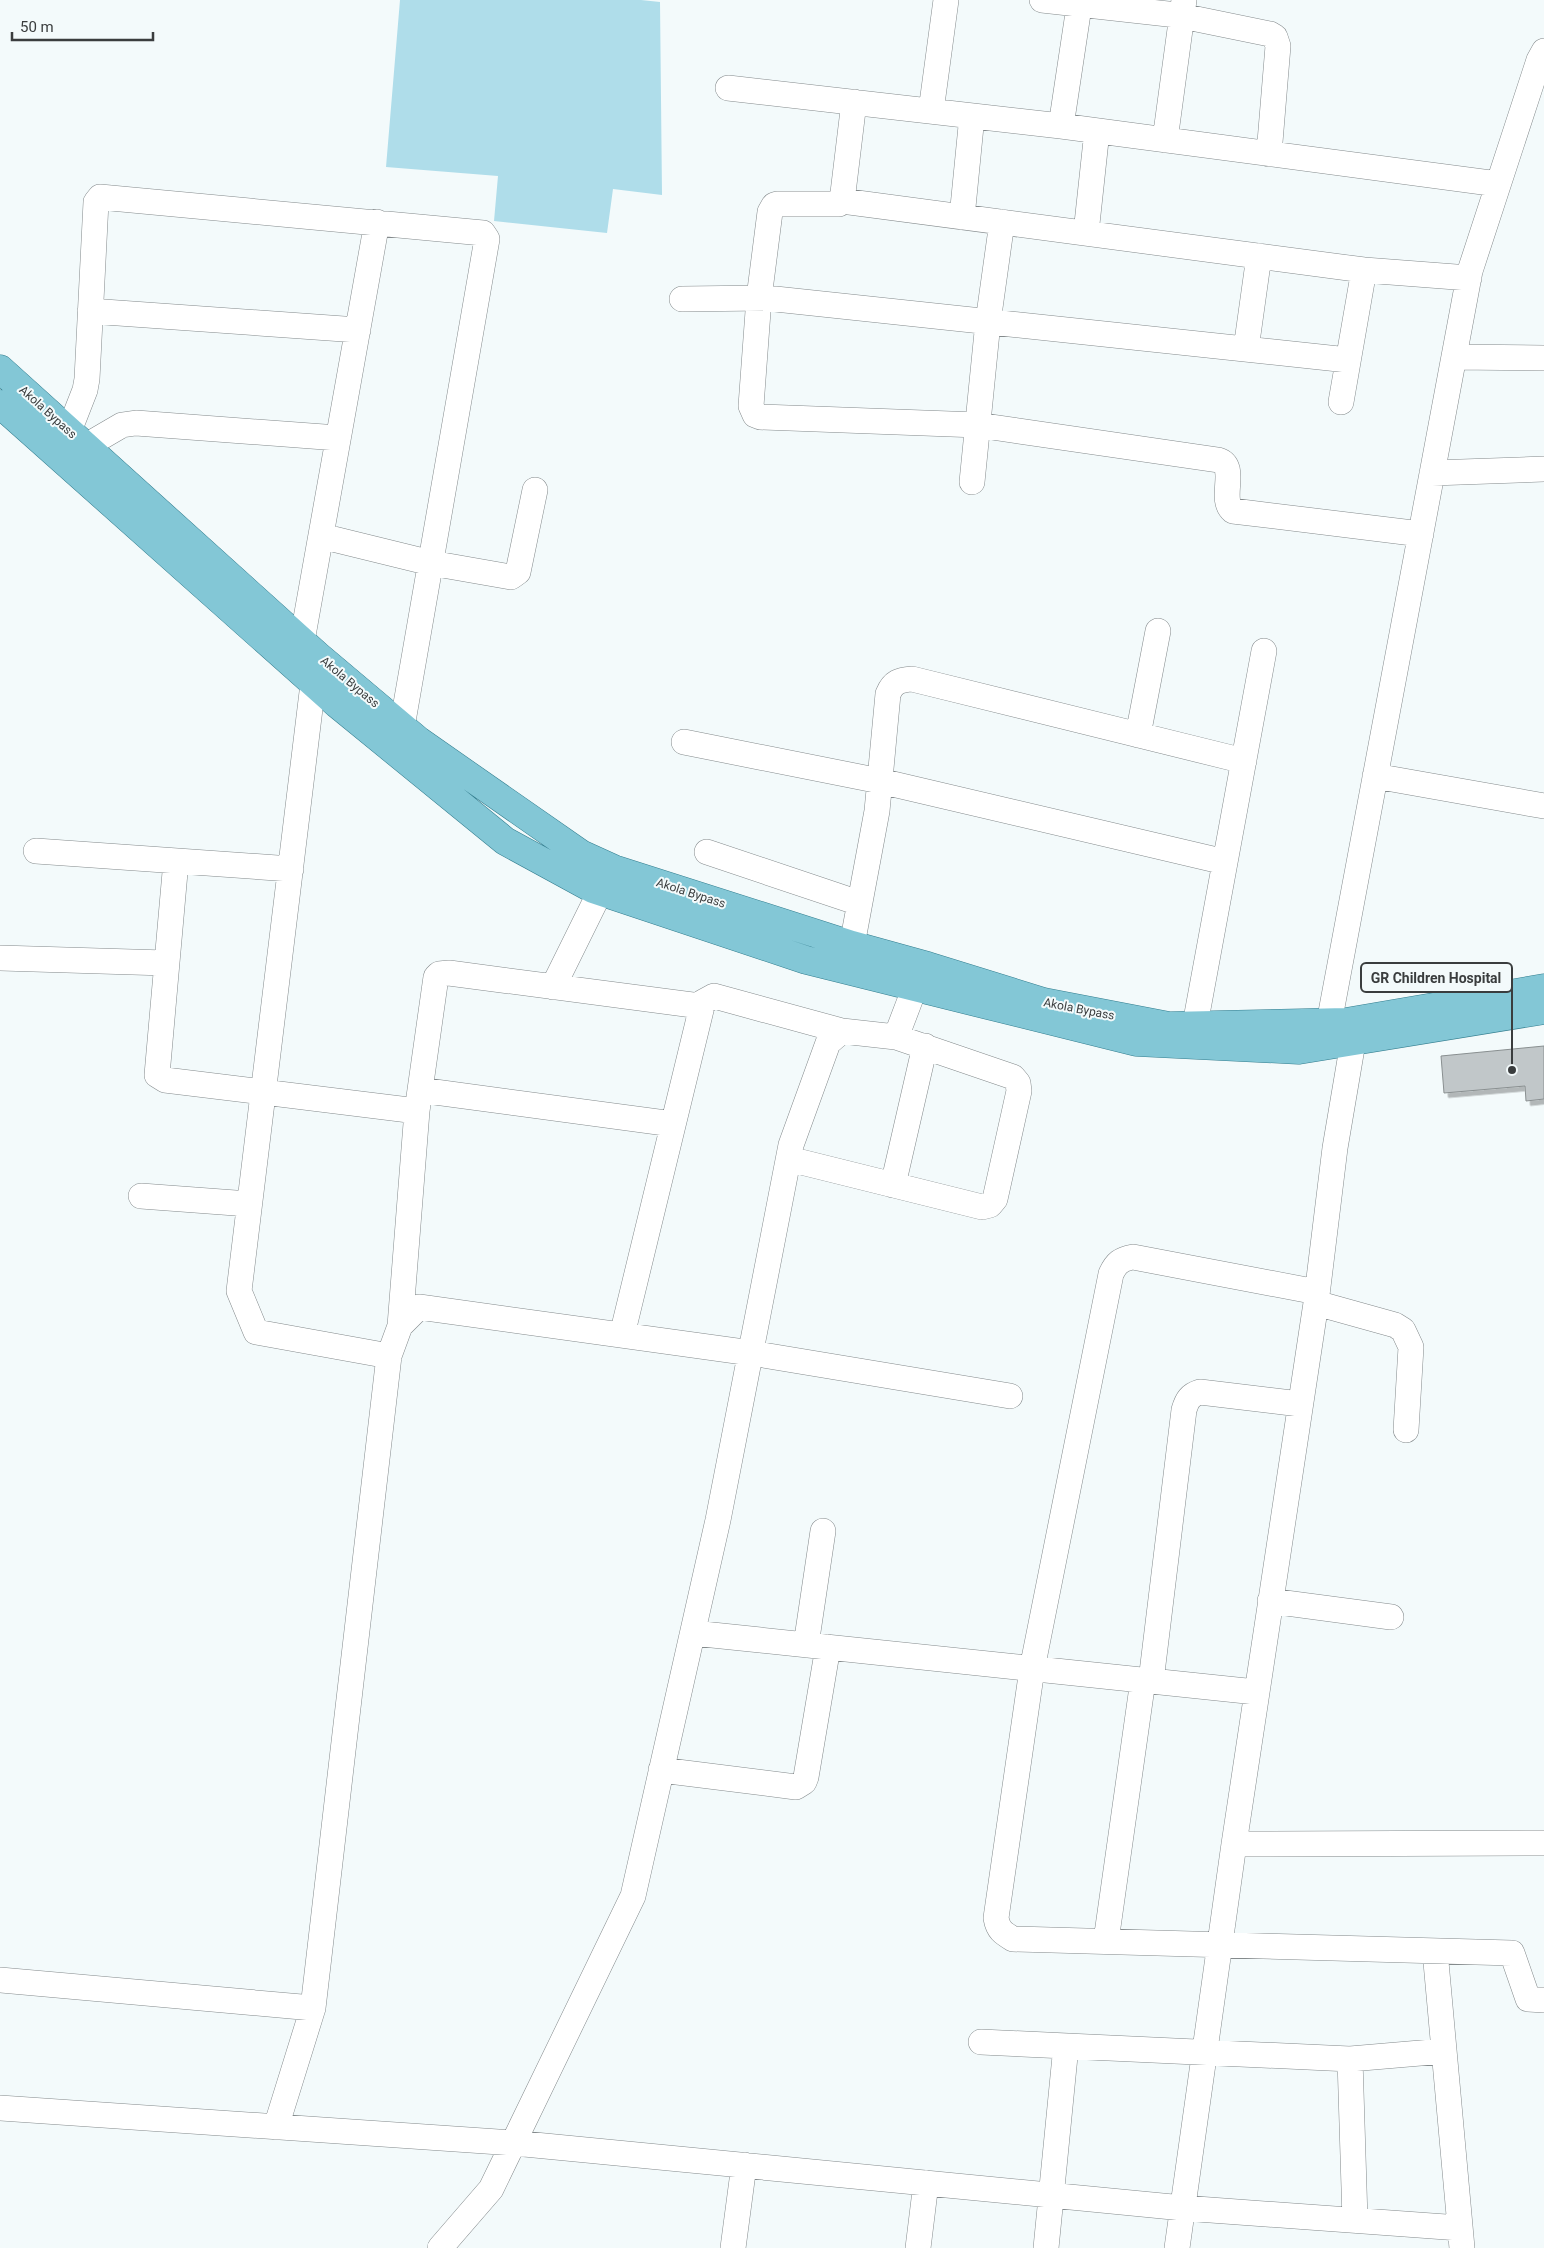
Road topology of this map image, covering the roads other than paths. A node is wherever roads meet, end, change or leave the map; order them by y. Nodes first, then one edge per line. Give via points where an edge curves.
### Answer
1 (946, 0) edge
2 (1042, 0) edge
3 (1079, 2) edge
4 (1183, 8) edge
5 (1544, 51) edge
6 (728, 88) dead end
7 (854, 102) junction
8 (931, 111) junction
9 (972, 116) junction
10 (1061, 126) junction
11 (1096, 131) junction
12 (1165, 140) junction
13 (1269, 154) junction
14 (1498, 184) junction
15 (842, 202) junction
16 (962, 217) junction
17 (377, 222) junction
18 (1002, 222) junction
19 (1086, 233) junction
20 (1259, 256) junction
21 (1364, 270) junction
22 (1469, 278) junction
23 (759, 298) junction
24 (682, 299) dead end
25 (90, 311) junction
26 (988, 322) junction
27 (358, 330) junction
28 (1246, 349) junction
29 (1454, 357) junction
30 (1544, 358) edge
31 (1348, 360) junction
32 (0, 369) edge
33 (1341, 402) dead end
34 (0, 404) edge
35 (978, 425) junction
36 (338, 438) junction
37 (69, 443) junction
38 (1544, 469) edge
39 (1432, 472) junction
40 (972, 482) dead end
41 (535, 490) dead end
42 (1420, 534) junction
43 (321, 536) junction
44 (431, 563) junction
45 (1158, 632) dead end
46 (302, 641) junction
47 (1264, 651) dead end
48 (313, 684) junction
49 (342, 692) junction
50 (402, 727) junction
51 (1138, 734) junction
52 (684, 742) dead end
53 (1244, 761) junction
54 (1375, 776) junction
55 (880, 781) junction
56 (1544, 806) edge
57 (36, 851) dead end
58 (707, 852) dead end
59 (176, 861) junction
60 (1225, 862) junction
61 (291, 869) junction
62 (600, 892) junction
63 (860, 903) junction
64 (852, 945) junction
65 (0, 958) edge
66 (166, 963) junction
67 (553, 987) junction
68 (915, 987) junction
69 (1544, 988) edge
70 (700, 1006) junction
71 (1544, 1010) edge
72 (1329, 1023) junction
73 (1195, 1025) junction
74 (842, 1031) junction
75 (896, 1037) junction
76 (1353, 1042) junction
77 (924, 1046) junction
78 (263, 1091) junction
79 (419, 1100) junction
80 (673, 1124) junction
81 (788, 1159) junction
82 (893, 1185) junction
83 (141, 1196) dead end
84 (249, 1204) junction
85 (1316, 1298) junction
86 (400, 1326) junction
87 (622, 1335) junction
88 (751, 1353) junction
89 (389, 1356) junction
90 (1010, 1396) dead end
91 (1300, 1404) junction
92 (1406, 1430) dead end
93 (822, 1531) dead end
94 (1270, 1602) junction
95 (1391, 1617) dead end
96 (693, 1633) junction
97 (817, 1646) junction
98 (1032, 1669) junction
99 (1147, 1681) junction
100 (1256, 1692) junction
101 (662, 1770) junction
102 (1544, 1842) edge
103 (1234, 1844) junction
104 (1106, 1941) junction
105 (1220, 1945) junction
106 (1435, 1951) junction
107 (0, 1980) edge
108 (1544, 2000) edge
109 (313, 2008) junction
110 (981, 2042) dead end
111 (1066, 2046) junction
112 (1444, 2051) junction
113 (1205, 2052) junction
114 (1350, 2059) junction
115 (0, 2108) edge
116 (276, 2127) junction
117 (514, 2143) junction
118 (744, 2165) junction
119 (926, 2183) junction
120 (1053, 2195) junction
121 (1183, 2208) junction
122 (1355, 2220) junction
123 (1461, 2238) edge
124 (440, 2248) edge
125 (733, 2248) edge
126 (918, 2248) edge
127 (1046, 2248) edge
128 (1177, 2248) edge

1 - 8 street
2 - 3 street
3 - 4 street
3 - 10 street
4 - 12 street
4 - 13 street via 1270,34 1274,38 1278,46
5 - 14 street
6 - 7 street
7 - 8 street
7 - 15 street
8 - 9 street
9 - 10 street
9 - 16 street
10 - 11 street
11 - 12 street
11 - 19 street
12 - 13 street
13 - 14 street
14 - 22 street
15 - 16 street
15 - 23 street via 777,204 772,208
16 - 18 street
17 - 25 street via 100,197 96,202
17 - 27 street
17 - 44 street via 480,231 487,239
18 - 19 street
18 - 26 street
19 - 20 street
20 - 21 street
20 - 28 street
21 - 22 street
21 - 31 street
22 - 29 street
23 - 24 street
23 - 26 street
23 - 35 street via 751,406 756,415
25 - 27 street
25 - 37 street via 86,384
26 - 28 street
26 - 35 street
27 - 36 street
28 - 31 street
29 - 30 street
29 - 39 street
31 - 33 street
32 - 37 main road, Akola Bypass
34 - 37 main road, Akola Bypass
35 - 40 street
35 - 42 street via 1218,460 1228,468 1228,503 1233,511
36 - 37 street via 136,423
36 - 43 street
37 - 46 main road, Akola Bypass
37 - 48 main road, Akola Bypass
38 - 39 street
39 - 42 street
41 - 44 street via 515,576 511,578
42 - 54 street
43 - 44 street
43 - 46 street
44 - 50 street
45 - 51 street
46 - 49 main road, Akola Bypass
47 - 53 street
48 - 49 main road, Akola Bypass
48 - 61 street
49 - 50 main road, Akola Bypass
49 - 62 main road, Akola Bypass via 505,841
50 - 64 main road, Akola Bypass via 581,854 614,869
51 - 53 street
51 - 55 street via 912,679 900,680 891,686 888,694
52 - 55 street
53 - 60 street
54 - 56 street
54 - 72 street
55 - 60 street
55 - 63 street
57 - 59 street
58 - 63 street
59 - 61 street
59 - 66 street
60 - 73 street
61 - 78 street
62 - 67 street
62 - 68 main road, Akola Bypass via 806,960
63 - 64 street
64 - 73 main road, Akola Bypass via 1044,1002 1169,1026
65 - 66 street
66 - 78 street via 157,1075 165,1080
67 - 70 street
67 - 79 street via 439,974
68 - 75 street
68 - 76 main road, Akola Bypass via 1136,1042 1299,1050
69 - 72 main road, Akola Bypass via 1377,1018
70 - 74 street via 714,996
70 - 80 street
71 - 76 main road, Akola Bypass
72 - 73 main road, Akola Bypass
74 - 75 street
74 - 81 street via 828,1043
75 - 77 street
76 - 85 street via 1335,1148
77 - 82 street
77 - 82 street via 1013,1077 1018,1083 1019,1091 995,1199 982,1207
78 - 79 street
78 - 84 street
79 - 80 street
79 - 86 street
80 - 87 street
81 - 82 street
81 - 88 street
83 - 84 street
84 - 89 street via 239,1291 256,1332
85 - 91 street
85 - 92 street via 1403,1330 1411,1347
85 - 98 street via 1133,1257 1122,1259 1115,1265
86 - 87 street via 419,1307
86 - 89 street
87 - 88 street
88 - 90 street
88 - 96 street
89 - 109 street
91 - 94 street
91 - 99 street via 1200,1392 1192,1394 1187,1401
93 - 97 street
94 - 95 street
94 - 100 street
96 - 97 street
96 - 101 street
97 - 98 street
97 - 101 street via 806,1777 801,1785 796,1787
98 - 99 street
98 - 104 street via 996,1918 998,1926 1002,1933 1013,1938
99 - 100 street
99 - 104 street
100 - 103 street
101 - 117 street via 633,1896
102 - 103 street
103 - 105 street
104 - 105 street
105 - 106 street
105 - 113 street
106 - 108 street via 1512,1953 1528,1999
106 - 112 street
107 - 109 street
109 - 116 street
110 - 111 street
111 - 113 street
111 - 120 street
112 - 114 street
112 - 123 street
113 - 114 street
113 - 121 street
114 - 122 street
115 - 116 street
116 - 117 street
117 - 118 street
117 - 124 street via 492,2189
118 - 119 street
118 - 125 street
119 - 120 street
119 - 126 street
120 - 121 street
120 - 127 street
121 - 122 street
121 - 128 street
122 - 123 street

